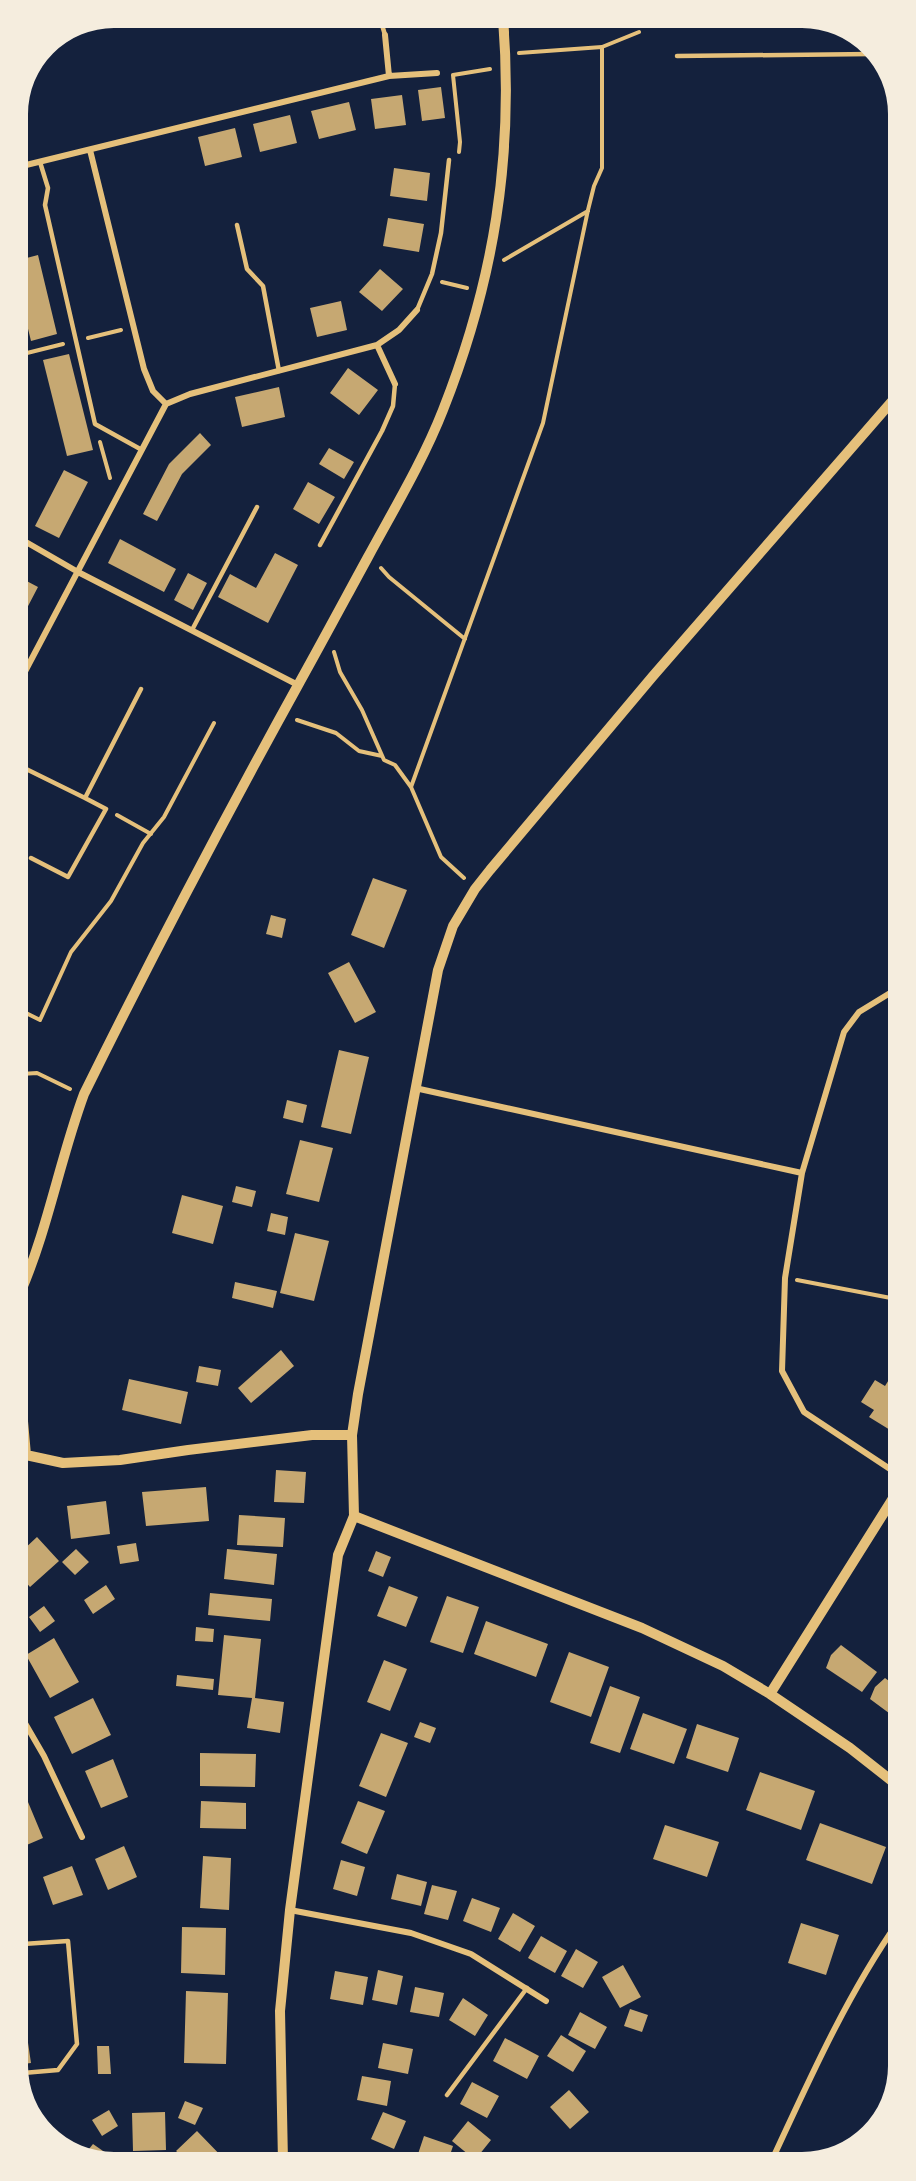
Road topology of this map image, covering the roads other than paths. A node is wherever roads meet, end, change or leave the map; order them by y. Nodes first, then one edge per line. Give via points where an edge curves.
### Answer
1 (383, 28) edge
2 (504, 29) edge
3 (385, 35) joint
4 (862, 54) edge
5 (677, 56) dead end
6 (437, 73) dead end
7 (389, 76) junction
8 (90, 150) junction
9 (449, 160) dead end
10 (40, 162) junction
11 (29, 164) edge
12 (237, 225) dead end
13 (417, 310) joint
14 (377, 345) junction
15 (279, 371) junction
16 (394, 384) joint
17 (166, 404) junction
18 (888, 406) edge
19 (142, 450) junction
20 (257, 507) dead end
21 (29, 544) edge
22 (320, 545) dead end
23 (78, 572) junction
24 (192, 630) junction
25 (29, 664) edge
26 (298, 686) junction
27 (141, 688) dead end
28 (29, 770) edge
29 (85, 798) junction
30 (31, 858) dead end
31 (888, 994) edge
32 (415, 1088) junction
33 (802, 1173) junction
34 (29, 1273) edge
35 (352, 1435) junction
36 (29, 1456) edge
37 (888, 1467) edge
38 (888, 1506) edge
39 (354, 1516) junction
40 (770, 1694) junction
41 (29, 1730) edge
42 (888, 1778) edge
43 (82, 1837) dead end
44 (290, 1910) junction
45 (888, 1936) edge
46 (29, 1944) edge
47 (527, 1988) junction
48 (546, 2001) dead end
49 (29, 2072) edge
50 (447, 2095) dead end
51 (283, 2152) edge
52 (776, 2152) edge

1 - 3 lane
2 - 26 street via 501,194 488,270 472,327 442,412 404,491
3 - 7 street
4 - 5 lane
6 - 7 street
7 - 8 street
8 - 10 street
8 - 17 street via 144,369 153,391
9 - 13 lane via 441,233 432,274
10 - 11 street
10 - 19 lane via 48,188 45,205 95,424
12 - 15 lane via 247,269 263,286
13 - 14 street via 399,330
14 - 15 street
14 - 16 street
15 - 17 street
16 - 22 lane via 393,406 382,431
17 - 19 street
18 - 32 street via 653,675 475,889 453,926 438,970
19 - 23 street
20 - 24 lane
21 - 23 street
23 - 24 street
23 - 25 street
24 - 26 street
26 - 34 street via 183,897 84,1094
27 - 29 lane
28 - 29 lane
29 - 30 lane via 106,809 68,878
31 - 33 street via 859,1012 844,1032
32 - 33 street
32 - 35 street
33 - 37 street via 785,1278 782,1371 804,1412
35 - 36 street via 312,1435 120,1460 63,1463
35 - 39 street
38 - 40 street
39 - 40 street via 642,1628 723,1666
39 - 44 street via 338,1555
40 - 42 street
41 - 43 street
44 - 47 street via 411,1933 471,1954
44 - 51 street via 280,2011
45 - 52 street via 818,2061
46 - 49 lane via 68,1941 77,2044 58,2070
47 - 48 street
47 - 50 lane

